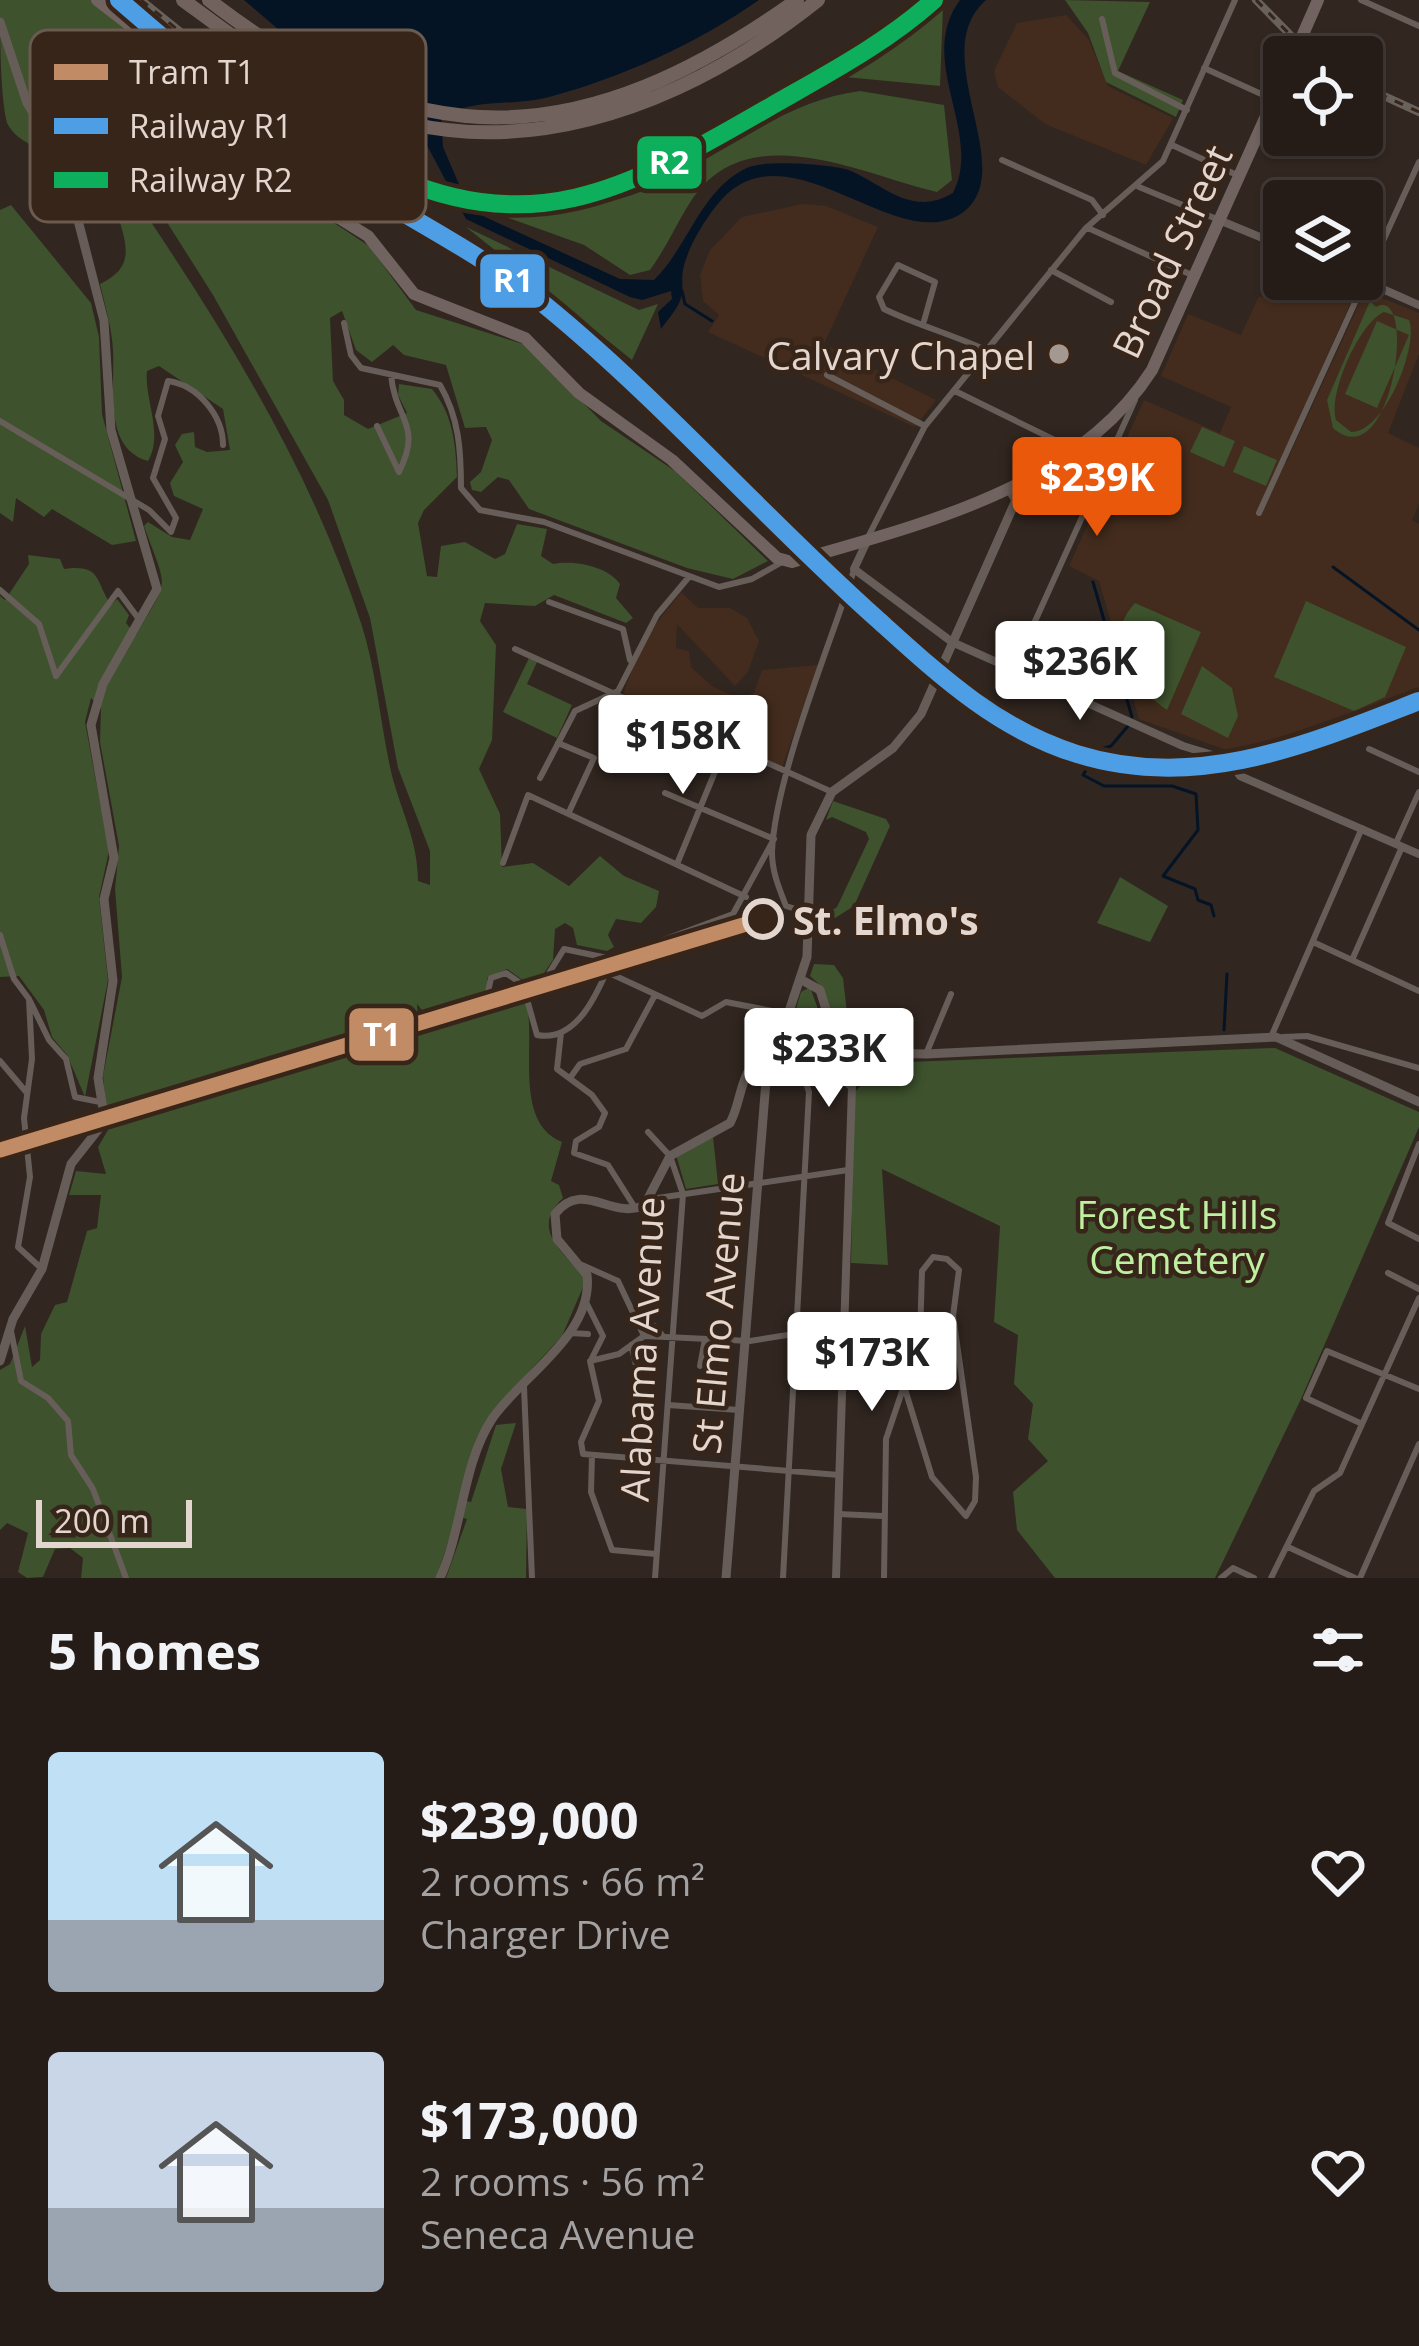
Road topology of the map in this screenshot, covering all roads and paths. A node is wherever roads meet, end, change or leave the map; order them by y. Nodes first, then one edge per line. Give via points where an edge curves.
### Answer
1 (97, 0) edge
2 (183, 0) edge
3 (209, 0) edge
4 (796, 0) edge
5 (818, 0) edge
6 (1235, 0) edge
7 (1318, 0) edge
8 (1361, 0) edge
9 (1102, 19) dead end
10 (0, 22) edge
11 (1419, 26) edge
12 (138, 30) edge
13 (226, 30) edge
14 (253, 30) edge
15 (1302, 36) edge
16 (1204, 68) junction
17 (1263, 94) edge
18 (30, 107) edge
19 (1187, 110) junction
20 (426, 111) edge
21 (1263, 123) edge
22 (426, 127) edge
23 (1172, 145) junction
24 (1002, 160) dead end
25 (1419, 162) edge
26 (1239, 176) junction
27 (1138, 187) junction
28 (1103, 215) junction
29 (1219, 220) junction
30 (79, 222) edge
31 (346, 222) edge
32 (1086, 228) junction
33 (1383, 237) edge
34 (1263, 238) edge
35 (1051, 270) junction
36 (1194, 276) junction
37 (1383, 289) edge
38 (1353, 300) edge
39 (1111, 302) dead end
40 (1419, 305) edge
41 (924, 321) junction
42 (344, 323) dead end
43 (986, 350) junction
44 (827, 375) dead end
45 (392, 376) junction
46 (1139, 390) junction
47 (954, 391) junction
48 (0, 422) edge
49 (376, 426) dead end
50 (925, 426) junction
51 (223, 445) dead end
52 (1070, 448) junction
53 (1011, 492) junction
54 (130, 499) junction
55 (1259, 513) dead end
56 (868, 537) junction
57 (784, 561) junction
58 (854, 569) junction
59 (688, 578) junction
60 (0, 590) edge
61 (549, 602) dead end
62 (138, 618) junction
63 (952, 641) junction
64 (515, 649) dead end
65 (630, 660) junction
66 (1013, 670) junction
67 (612, 693) junction
68 (558, 743) junction
69 (726, 745) junction
70 (1369, 748) dead end
71 (1419, 772) edge
72 (790, 773) junction
73 (540, 778) dead end
74 (832, 792) junction
75 (1419, 792) edge
76 (665, 794) dead end
77 (703, 806) junction
78 (568, 813) junction
79 (1362, 828) junction
80 (774, 838) junction
81 (1399, 845) junction
82 (1419, 854) edge
83 (502, 863) dead end
84 (677, 864) junction
85 (746, 897) junction
86 (808, 914) junction
87 (0, 935) edge
88 (1312, 942) junction
89 (612, 959) junction
90 (1352, 960) junction
91 (607, 972) junction
92 (800, 979) junction
93 (523, 985) junction
94 (1419, 991) edge
95 (488, 992) dead end
96 (655, 994) junction
97 (951, 994) dead end
98 (29, 999) junction
99 (786, 1018) junction
100 (562, 1030) junction
101 (1273, 1037) junction
102 (838, 1052) junction
103 (773, 1053) junction
104 (926, 1054) junction
105 (853, 1056) junction
106 (0, 1061) edge
107 (1419, 1068) edge
108 (570, 1078) junction
109 (849, 1084) junction
110 (27, 1093) junction
111 (1419, 1102) edge
112 (101, 1107) junction
113 (648, 1132) dead end
114 (1419, 1144) edge
115 (670, 1156) junction
116 (848, 1170) junction
117 (807, 1176) junction
118 (758, 1184) junction
119 (683, 1194) junction
120 (651, 1199) junction
121 (636, 1209) junction
122 (1419, 1239) edge
123 (582, 1265) junction
124 (42, 1269) junction
125 (1388, 1273) dead end
126 (1419, 1294) edge
127 (585, 1300) junction
128 (654, 1326) dead end
129 (844, 1326) junction
130 (9, 1328) junction
131 (568, 1333) junction
132 (588, 1334) dead end
133 (797, 1334) junction
134 (662, 1335) junction
135 (644, 1336) junction
136 (673, 1336) junction
137 (705, 1339) junction
138 (745, 1341) junction
139 (632, 1346) junction
140 (0, 1361) edge
141 (590, 1361) junction
142 (636, 1365) dead end
143 (700, 1366) dead end
144 (1384, 1374) junction
145 (524, 1383) junction
146 (904, 1386) junction
147 (1419, 1390) edge
148 (668, 1405) junction
149 (739, 1410) junction
150 (1361, 1424) junction
151 (1419, 1444) edge
152 (592, 1455) junction
153 (664, 1462) junction
154 (735, 1467) junction
155 (789, 1471) junction
156 (838, 1475) junction
157 (838, 1514) junction
158 (882, 1516) junction
159 (1287, 1546) junction
160 (656, 1554) junction
161 (126, 1578) edge
162 (440, 1578) edge
163 (532, 1578) edge
164 (655, 1578) edge
165 (726, 1578) edge
166 (783, 1578) edge
167 (836, 1578) edge
168 (884, 1578) edge
169 (1221, 1578) edge
170 (1255, 1578) edge
171 (1271, 1578) edge
172 (1358, 1578) edge

1 - 12 main road
2 - 13 highway
3 - 14 highway
4 - 20 highway via 734,44 615,98 539,116
5 - 22 highway via 738,58 634,108 543,130
6 - 16 street
7 - 15 main road
8 - 11 street
9 - 19 street via 1115,73
10 - 18 main road
16 - 17 street
16 - 19 street
19 - 23 street
21 - 26 main road, Broad Street
23 - 26 street
23 - 27 street
24 - 28 street via 1092,200
25 - 33 street
26 - 29 main road, Broad Street
27 - 28 street
27 - 29 street
28 - 32 street
29 - 34 street
29 - 36 main road, Broad Street
30 - 54 main road via 104,322 109,418
31 - 57 main road via 368,236 415,294 525,338 579,393 671,460
32 - 35 street
32 - 36 street
35 - 39 street
35 - 43 street
36 - 46 main road, Broad Street
37 - 40 street
38 - 55 street
41 - 41 street via 880,304 892,269 905,266 935,282
41 - 43 street
42 - 45 street via 354,362
43 - 47 street
44 - 50 street
45 - 49 street via 393,398 411,432 399,472
45 - 59 street via 440,385 453,408 460,488 480,509 544,522
46 - 52 main road, Broad Street
46 - 66 street
47 - 50 street
47 - 52 street
48 - 54 street
50 - 56 street
51 - 54 street via 215,412 168,381 153,478 174,528
52 - 53 main road, Broad Street
53 - 56 main road, Broad Street
53 - 63 main road via 1016,500
54 - 62 main road via 157,590
56 - 57 main road, Broad Street
56 - 58 street
57 - 59 street via 731,586
58 - 63 street
58 - 72 street
59 - 65 street
60 - 62 street via 39,624 56,676 118,591
61 - 65 street via 623,629
62 - 112 main road via 91,725 114,858 104,899 113,982
63 - 66 street
63 - 74 main road via 907,734
64 - 67 street
65 - 67 street
66 - 79 street via 1223,758 1240,776
67 - 68 street via 575,711
67 - 69 street
68 - 73 street
68 - 78 street via 594,758
69 - 72 street
69 - 77 street
70 - 71 street
72 - 74 street
72 - 80 street
74 - 86 main road via 806,854
75 - 81 street
76 - 77 street
77 - 80 street
77 - 84 street
78 - 83 street via 528,795
78 - 84 street
79 - 81 street
79 - 88 street
80 - 85 street
80 - 86 street via 773,872 786,906
81 - 82 street
81 - 90 street
84 - 85 street
85 - 89 street via 724,920
86 - 92 main road
87 - 98 street
88 - 90 street
88 - 101 street
89 - 91 street
89 - 93 street via 564,950 546,978
90 - 94 street
91 - 96 street
91 - 100 street via 588,1011
92 - 99 main road
92 - 102 main road via 820,990
93 - 95 street via 506,973 491,978
93 - 100 street via 537,1035
96 - 99 street via 703,1016 726,1001
96 - 108 street via 626,1049 580,1064
97 - 104 street
98 - 110 street
98 - 112 street via 66,1059 75,1097
99 - 103 main road
99 - 117 street via 808,1092
100 - 108 street via 557,1069
101 - 104 main road
101 - 107 street via 1307,1036
101 - 111 main road
102 - 105 main road
102 - 109 main road
103 - 115 main road via 755,1060 730,1123
103 - 118 main road, St Elmo Avenue
104 - 105 main road
105 - 109 street
106 - 110 street
108 - 121 street via 604,1114 576,1141 574,1154 608,1165
109 - 116 street
110 - 124 street via 30,1177 18,1247
112 - 124 main road via 99,1133 71,1164
113 - 115 street, Alabama Avenue
114 - 122 street via 1388,1223
115 - 119 street, Alabama Avenue
115 - 120 main road
116 - 117 street
116 - 129 street
117 - 118 street
117 - 133 street
118 - 119 street
118 - 138 main road, St Elmo Avenue
119 - 120 street
119 - 136 street, Alabama Avenue
120 - 121 main road
121 - 123 main road via 581,1197 562,1204 554,1230
123 - 127 main road
123 - 135 street via 618,1282
124 - 130 main road
125 - 126 street
126 - 144 street
127 - 131 main road
127 - 141 street via 603,1336
128 - 134 street
129 - 133 street
129 - 156 street
130 - 140 main road
130 - 161 street via 21,1381 68,1421 71,1455 93,1489
131 - 132 street
131 - 145 main road
133 - 138 street
133 - 155 street
134 - 135 street
134 - 136 street
135 - 139 street
136 - 137 street
136 - 148 street, Alabama Avenue
137 - 138 street
137 - 143 street
138 - 149 main road, St Elmo Avenue
139 - 141 street
139 - 142 street
141 - 152 street via 599,1401 581,1442 583,1454
144 - 147 street
144 - 150 street
144 - 150 street via 1327,1352 1304,1393
145 - 162 main road via 484,1432
145 - 163 street
146 - 146 street via 920,1338 926,1260 947,1259 959,1270 953,1316 977,1490 966,1516 932,1477
146 - 158 street via 886,1438
148 - 149 street
148 - 153 street, Alabama Avenue
149 - 154 main road, St Elmo Avenue
150 - 159 street via 1340,1473 1315,1491
151 - 172 street
152 - 153 street
152 - 160 street via 591,1492 612,1550
153 - 154 street
153 - 160 street, Alabama Avenue
154 - 155 street
154 - 165 main road, St Elmo Avenue
155 - 156 street
155 - 166 street
156 - 157 street
157 - 158 street
157 - 167 street
158 - 168 street
159 - 171 street
159 - 172 street
160 - 164 street, Alabama Avenue
169 - 170 street via 1233,1568

